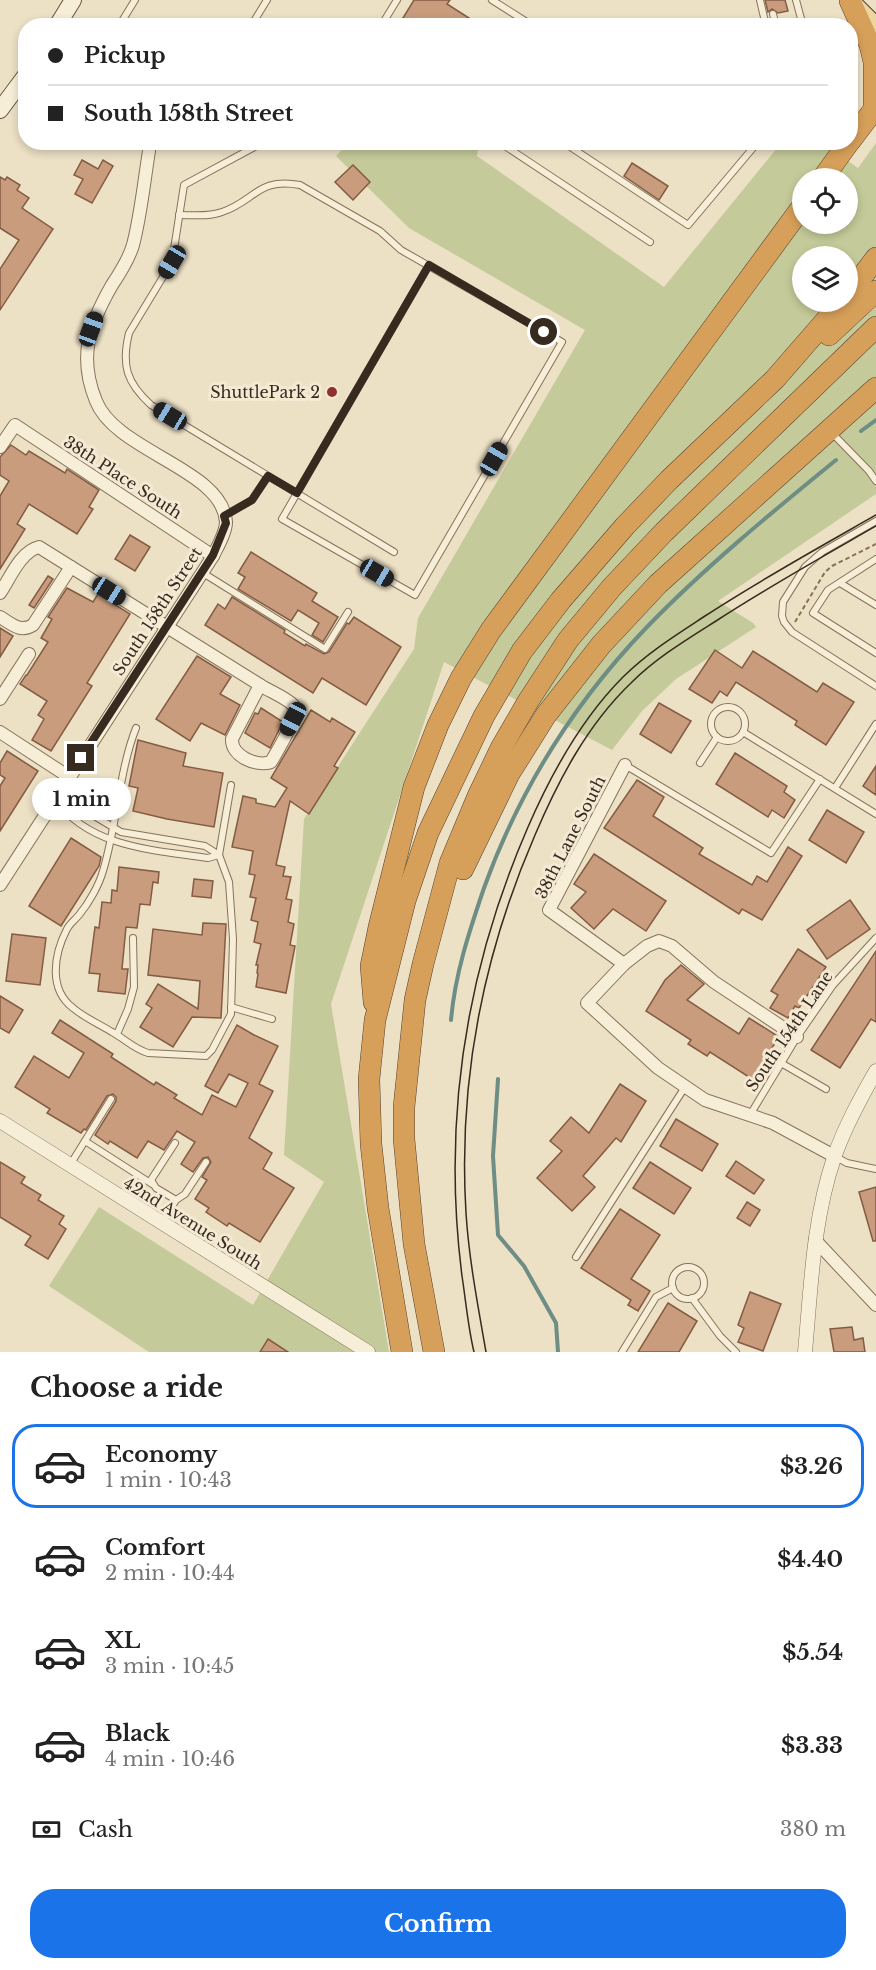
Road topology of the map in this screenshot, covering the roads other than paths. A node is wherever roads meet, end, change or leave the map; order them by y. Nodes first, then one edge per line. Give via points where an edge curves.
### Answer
1 (73, 0) edge
2 (135, 0) edge
3 (267, 0) edge
4 (397, 0) edge
5 (492, 0) edge
6 (760, 0) edge
7 (796, 0) edge
8 (849, 0) edge
9 (773, 14) dead end
10 (62, 18) edge
11 (124, 18) edge
12 (256, 18) edge
13 (386, 18) edge
14 (520, 18) edge
15 (764, 18) edge
16 (774, 18) edge
17 (801, 18) edge
18 (857, 18) edge
19 (858, 19) edge
20 (876, 27) edge
21 (18, 86) edge
22 (875, 108) edge
23 (0, 110) edge
24 (858, 131) edge
25 (149, 150) edge
26 (249, 150) edge
27 (511, 150) edge
28 (575, 150) edge
29 (751, 150) edge
30 (844, 150) edge
31 (830, 168) edge
32 (179, 215) junction
33 (792, 221) edge
34 (650, 242) dead end
35 (876, 258) edge
36 (429, 265) junction
37 (858, 282) edge
38 (876, 291) edge
39 (834, 312) edge
40 (876, 327) edge
41 (775, 379) junction
42 (876, 388) edge
43 (830, 431) junction
44 (0, 447) edge
45 (268, 476) junction
46 (876, 481) edge
47 (297, 493) junction
48 (224, 516) junction
49 (876, 521) edge
50 (394, 552) dead end
51 (213, 555) junction
52 (876, 559) edge
53 (71, 567) junction
54 (202, 573) junction
55 (840, 583) junction
56 (0, 593) edge
57 (876, 605) edge
58 (348, 612) dead end
59 (0, 617) edge
60 (167, 627) junction
61 (876, 653) edge
62 (29, 654) dead end
63 (260, 685) junction
64 (876, 686) edge
65 (0, 699) edge
66 (876, 724) edge
67 (136, 728) dead end
68 (0, 732) edge
69 (743, 732) junction
70 (717, 737) junction
71 (700, 763) dead end
72 (625, 765) joint
73 (69, 777) junction
74 (820, 779) junction
75 (231, 785) dead end
76 (835, 788) junction
77 (55, 799) junction
78 (876, 814) edge
79 (113, 827) junction
80 (110, 840) junction
81 (219, 855) junction
82 (5, 867) edge
83 (0, 885) edge
84 (133, 938) dead end
85 (876, 938) edge
86 (423, 964) junction
87 (624, 964) junction
88 (231, 1007) junction
89 (272, 1019) dead end
90 (375, 1020) junction
91 (117, 1034) junction
92 (797, 1036) junction
93 (781, 1063) junction
94 (876, 1071) edge
95 (685, 1087) junction
96 (826, 1089) dead end
97 (111, 1099) dead end
98 (750, 1115) junction
99 (0, 1121) edge
100 (85, 1141) junction
101 (175, 1143) dead end
102 (834, 1156) junction
103 (206, 1162) dead end
104 (70, 1165) junction
105 (876, 1169) edge
106 (152, 1184) junction
107 (176, 1200) junction
108 (162, 1223) junction
109 (815, 1240) junction
110 (576, 1257) dead end
111 (673, 1288) junction
112 (692, 1298) junction
113 (876, 1305) edge
114 (433, 1346) edge
115 (368, 1352) edge
116 (402, 1352) edge
117 (621, 1352) edge
118 (736, 1352) edge
119 (805, 1352) edge

1 - 10 main road
2 - 11 lane
3 - 12 lane
4 - 13 lane
5 - 14 lane
6 - 15 lane
7 - 17 lane
8 - 18 highway
8 - 20 main road
9 - 16 lane
19 - 22 highway via 874,62
21 - 23 main road
22 - 24 highway
25 - 48 street via 133,246 97,312 91,329 88,370 97,404 105,417 124,434 205,484
26 - 32 lane via 184,185
27 - 34 lane
28 - 29 lane via 688,225
30 - 31 highway
32 - 36 lane via 224,212 271,184 286,182 300,185 380,231 401,250
32 - 45 lane via 172,262 129,333 125,364 130,382 151,405
33 - 90 highway via 491,630 460,678 414,786 391,876 371,966
35 - 37 highway
36 - 47 lane
36 - 47 lane via 562,342 415,595 282,519
38 - 41 highway
39 - 41 highway
40 - 86 highway via 664,532 568,640 501,748 478,796 450,863
41 - 90 highway via 625,526 522,651 484,716 428,832 405,901
42 - 43 highway
43 - 46 lane
43 - 86 highway via 658,584 601,645 546,715 509,774 470,852
44 - 51 street, 38th Place South via 15,425
45 - 47 lane
45 - 48 lane via 252,500
47 - 50 lane
48 - 51 street, South 158th Street via 226,523
49 - 64 lane via 813,559 782,609 784,622 792,632
51 - 54 street, South 158th Street
52 - 55 lane
53 - 56 street via 39,547 32,549
53 - 59 street via 33,625 21,629
53 - 60 street
54 - 58 lane via 325,649
54 - 60 street, South 158th Street
55 - 57 lane
55 - 61 lane via 828,590 813,612
60 - 63 street
60 - 73 street, South 158th Street
62 - 65 street
63 - 63 street via 292,705 295,711 271,762 265,764 235,752 232,746
66 - 76 lane
67 - 79 lane via 128,747
68 - 73 street
69 - 70 lane via 732,740
69 - 70 lane via 745,725 740,712 727,707 713,717 712,729
69 - 74 lane
70 - 71 lane
72 - 74 lane via 771,853
72 - 87 street, 38th Lane South via 549,910
73 - 77 street, South 158th Street
74 - 76 lane
75 - 81 lane
76 - 78 lane
77 - 79 lane via 76,805
77 - 80 lane via 65,813
77 - 82 street, South 158th Street
79 - 80 lane
79 - 81 lane via 121,832 205,846
80 - 81 lane via 208,858
80 - 91 lane via 97,886 61,941 55,972 57,987 71,1007
81 - 88 lane via 229,882 233,939
82 - 83 street, South 158th Street
84 - 91 lane via 134,987
85 - 92 lane, South 154th Lane via 833,986
86 - 114 highway via 404,1107 404,1139 414,1244
87 - 92 street via 659,940 672,946 714,982
87 - 95 street via 587,1003 658,1068
88 - 89 lane
88 - 91 lane via 231,1014 206,1056 148,1053
90 - 116 highway via 369,1079 371,1144
92 - 93 lane, South 154th Lane
93 - 96 lane
93 - 98 lane, South 154th Lane
94 - 102 street
95 - 98 street via 705,1100
95 - 110 lane
97 - 100 lane
98 - 102 street
99 - 104 street, 42nd Avenue South
100 - 104 lane
100 - 106 lane
101 - 106 lane
102 - 105 lane
102 - 109 street
103 - 107 lane via 185,1194
104 - 108 street, 42nd Avenue South
106 - 107 lane
107 - 108 lane
108 - 115 street, 42nd Avenue South
109 - 113 street
109 - 119 street
111 - 112 lane via 680,1297
111 - 112 lane via 678,1271 695,1269 704,1284
111 - 117 lane via 656,1297
112 - 118 lane

